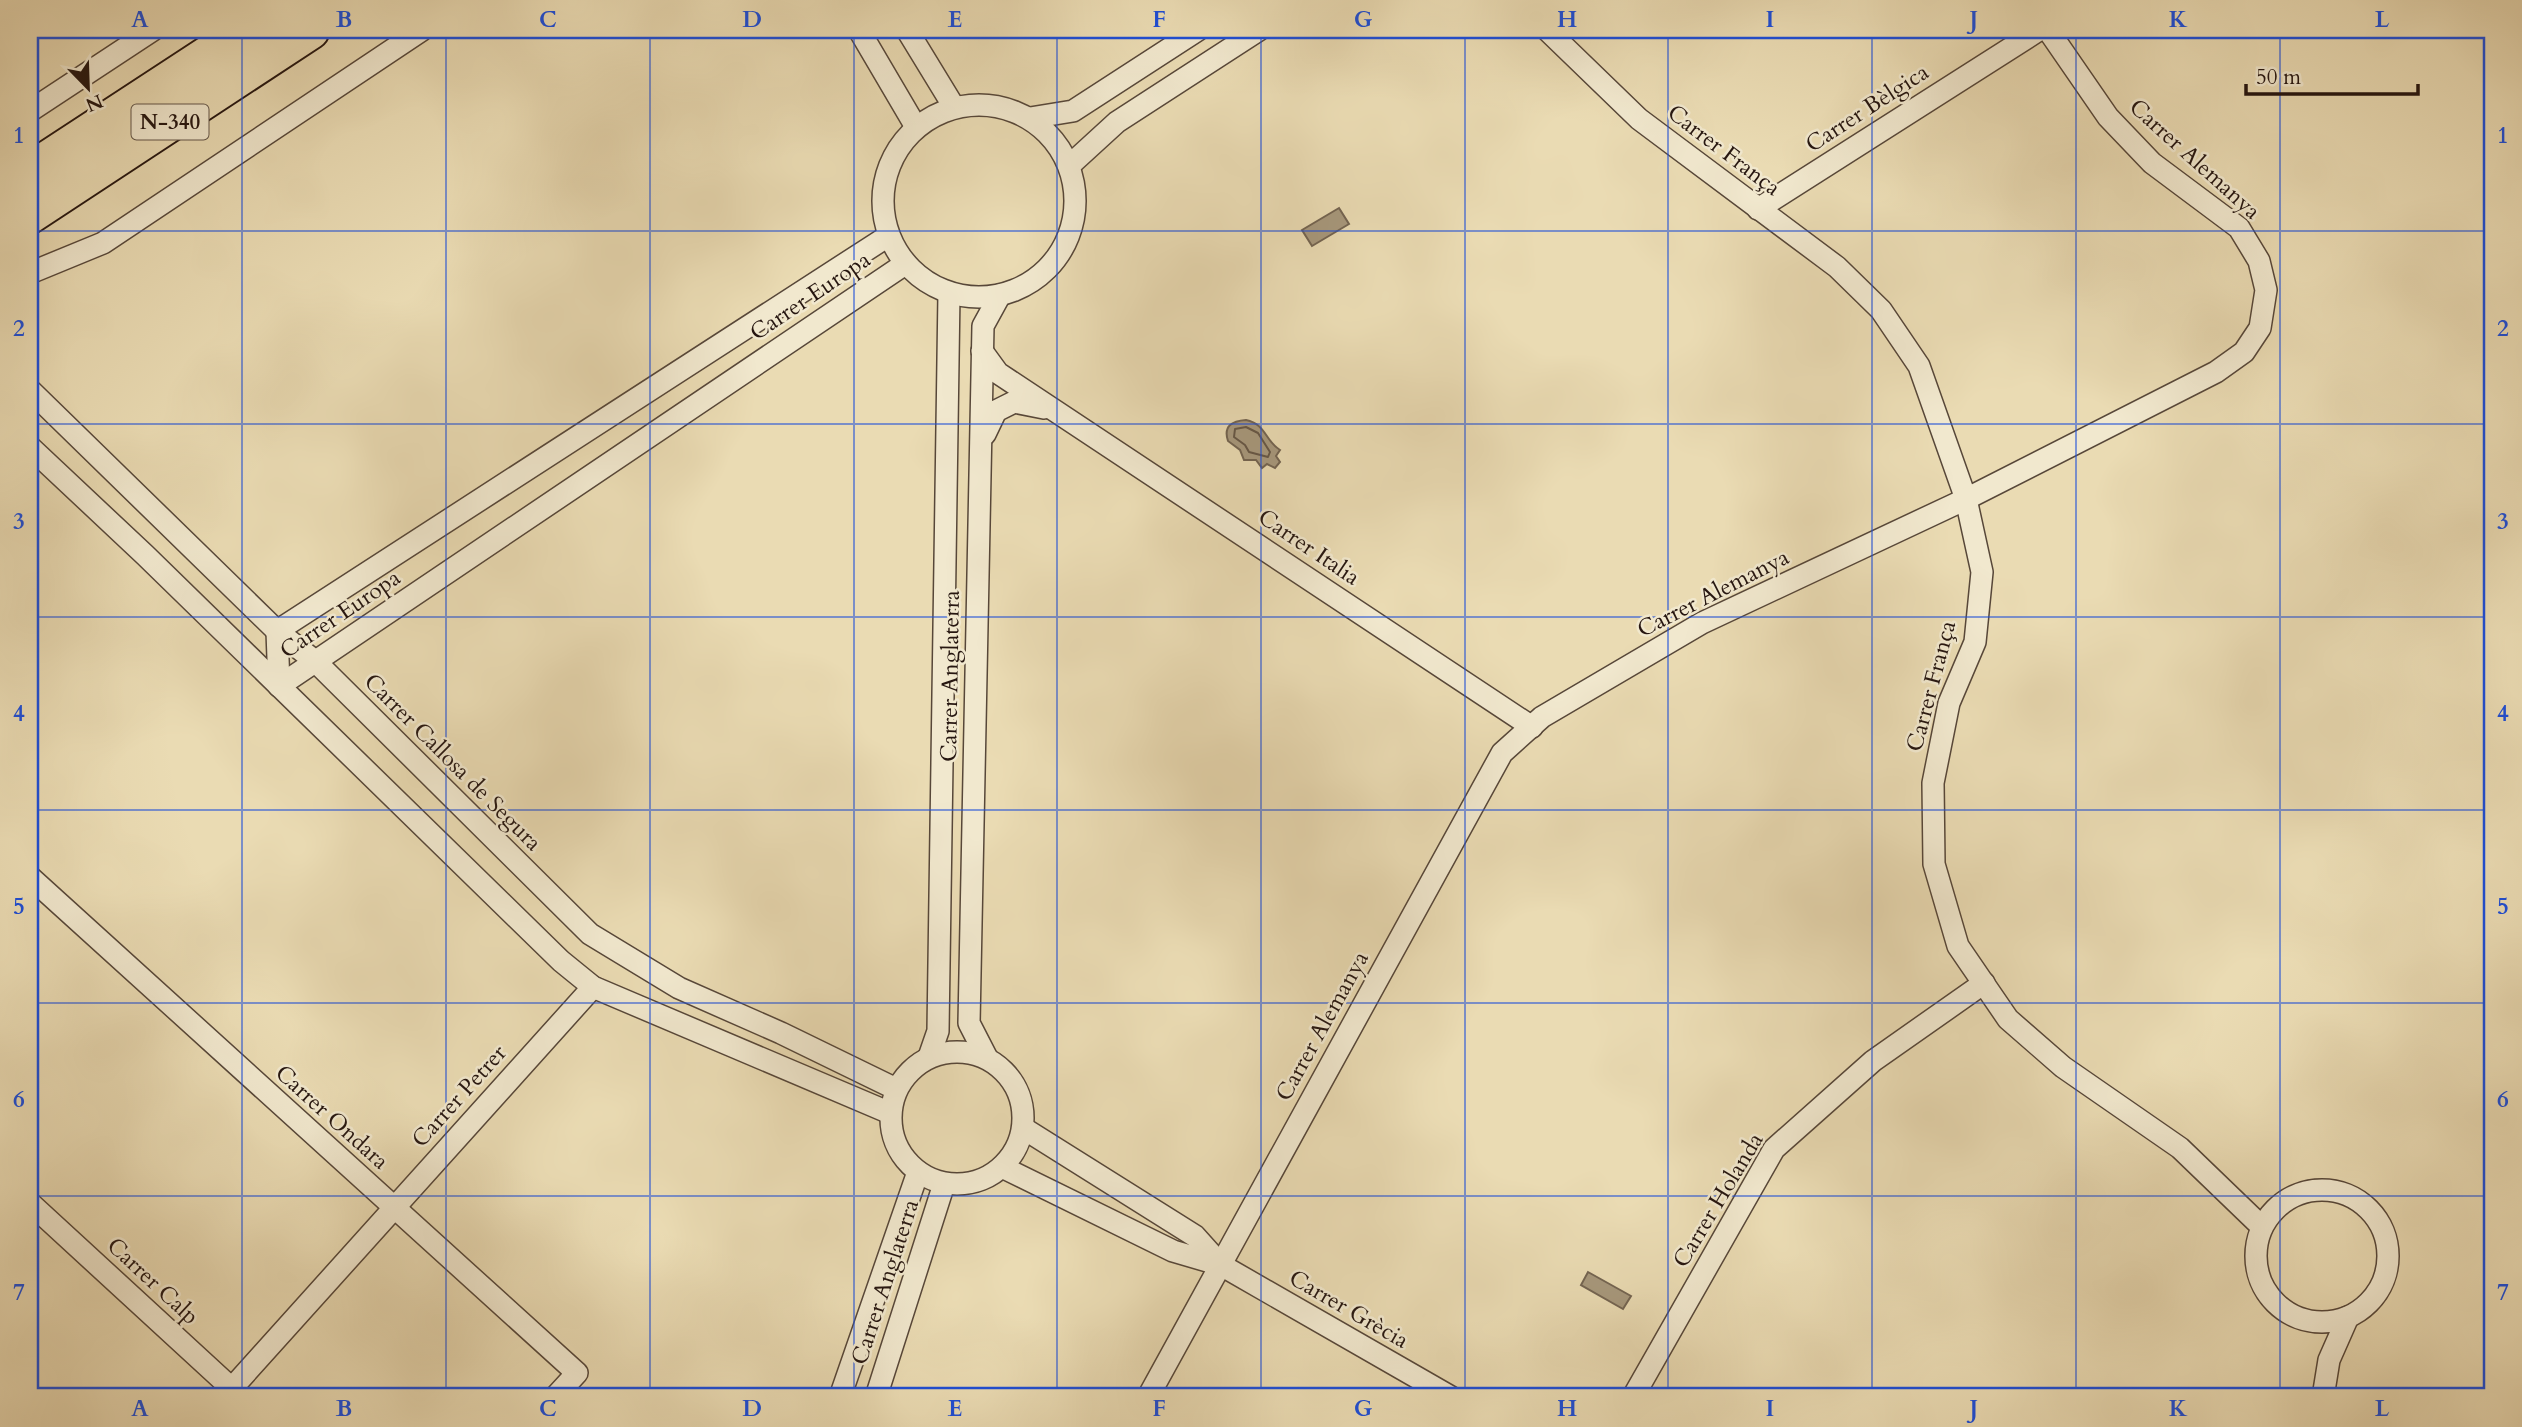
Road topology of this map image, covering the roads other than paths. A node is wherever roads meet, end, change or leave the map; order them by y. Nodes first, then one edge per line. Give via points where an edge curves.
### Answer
1 (153, 30) edge
2 (247, 30) edge
3 (310, 30) edge
4 (422, 30) edge
5 (859, 30) edge
6 (907, 30) edge
7 (1198, 30) edge
8 (1259, 30) edge
9 (1547, 30) edge
10 (2039, 30) edge
11 (2048, 30) edge
12 (954, 107) junction
13 (30, 111) edge
14 (1030, 118) junction
15 (916, 127) junction
16 (1070, 165) junction
17 (30, 172) edge
18 (1758, 209) junction
19 (30, 214) edge
20 (888, 236) junction
21 (54, 263) junction
22 (905, 264) junction
23 (30, 273) edge
24 (30, 279) edge
25 (949, 293) junction
26 (1000, 295) junction
27 (982, 351) junction
28 (30, 390) edge
29 (1056, 410) junction
30 (980, 443) junction
31 (30, 447) edge
32 (1966, 499) junction
33 (277, 631) junction
34 (316, 663) junction
35 (279, 686) junction
36 (1532, 727) junction
37 (30, 877) edge
38 (1983, 983) junction
39 (593, 987) junction
40 (929, 1057) junction
41 (987, 1058) junction
42 (896, 1089) junction
43 (890, 1113) junction
44 (1023, 1128) junction
45 (1002, 1167) junction
46 (918, 1172) junction
47 (944, 1184) junction
48 (30, 1203) edge
49 (394, 1209) junction
50 (2262, 1227) junction
51 (1221, 1265) junction
52 (2348, 1317) junction
53 (2309, 1321) junction
54 (2329, 1360) junction
55 (232, 1394) edge
56 (555, 1397) edge
57 (840, 1397) edge
58 (876, 1397) edge
59 (1148, 1397) edge
60 (1451, 1397) edge
61 (1633, 1397) edge
62 (2323, 1397) edge

1 - 13 street
2 - 17 highway, N-340
3 - 19 highway, N-340
4 - 21 street via 103,243
5 - 15 street
6 - 12 street
7 - 14 street via 1073,111
8 - 16 street via 1118,122
9 - 18 street, Carrer França via 1639,119
10 - 18 street, Carrer Bèlgica
11 - 32 street, Carrer Alemanya via 2108,117 2152,163 2239,228 2259,261 2266,290 2260,328 2244,352 2216,372
12 - 14 street via 998,106
12 - 15 street
14 - 16 street via 1054,138
15 - 20 street via 892,158 883,182
16 - 26 street via 1076,203 1073,226 1060,255 1036,279
18 - 32 street, Carrer França via 1837,267 1881,310 1919,366
20 - 22 street
20 - 33 street, Carrer Europa
21 - 23 street
21 - 24 street
22 - 25 street
22 - 34 street, Carrer Europa
25 - 26 street via 967,298
25 - 40 street, Carrer Anglaterra via 938,1031
26 - 27 street, Carrer Anglaterra via 983,326
27 - 29 street, Carrer Italia via 998,373
27 - 30 street, Carrer Anglaterra
28 - 33 street, Carrer Callosa de Segura
29 - 30 street, Carrer Italia via 1014,402 996,411
29 - 36 street, Carrer Italia
30 - 41 street, Carrer Anglaterra via 969,1023
31 - 35 street
32 - 36 street, Carrer Alemanya via 1702,623
32 - 38 street, Carrer França via 1982,572 1975,642 1949,703 1933,783 1934,864 1958,946
33 - 34 street, Carrer Callosa de Segura
33 - 35 street, Carrer Europa
34 - 35 street, Carrer Europa
34 - 42 street, Carrer Callosa de Segura via 590,934 679,988
35 - 39 street
36 - 51 street, Carrer Alemanya via 1502,753
37 - 49 street, Carrer Ondara
38 - 50 street, Carrer França via 2008,1019 2026,1035 2063,1067 2180,1148
38 - 61 street, Carrer Holanda via 1873,1061 1774,1149
39 - 43 street
39 - 49 street, Carrer Petrer
40 - 41 street via 968,1052
40 - 42 street via 909,1070
41 - 44 street via 1013,1081 1023,1110
42 - 43 street
43 - 46 street via 897,1148
44 - 45 street
44 - 51 street, Carrer Grècia via 1195,1236
45 - 47 street via 963,1185
45 - 51 street, Carrer Grècia via 1173,1251
46 - 47 street
46 - 57 street
47 - 58 street, Carrer Anglaterra
48 - 55 street, Carrer Calp
49 - 55 street, Carrer Petrer
49 - 56 street, Carrer Ondara via 577,1373
50 - 52 street via 2283,1202 2312,1189 2333,1189 2371,1210 2383,1227 2388,1269 2366,1306
50 - 53 street via 2256,1246 2262,1286 2290,1314
51 - 59 street, Carrer Alemanya
51 - 60 street, Carrer Grècia
52 - 53 street
52 - 54 street
53 - 54 street
54 - 62 street

